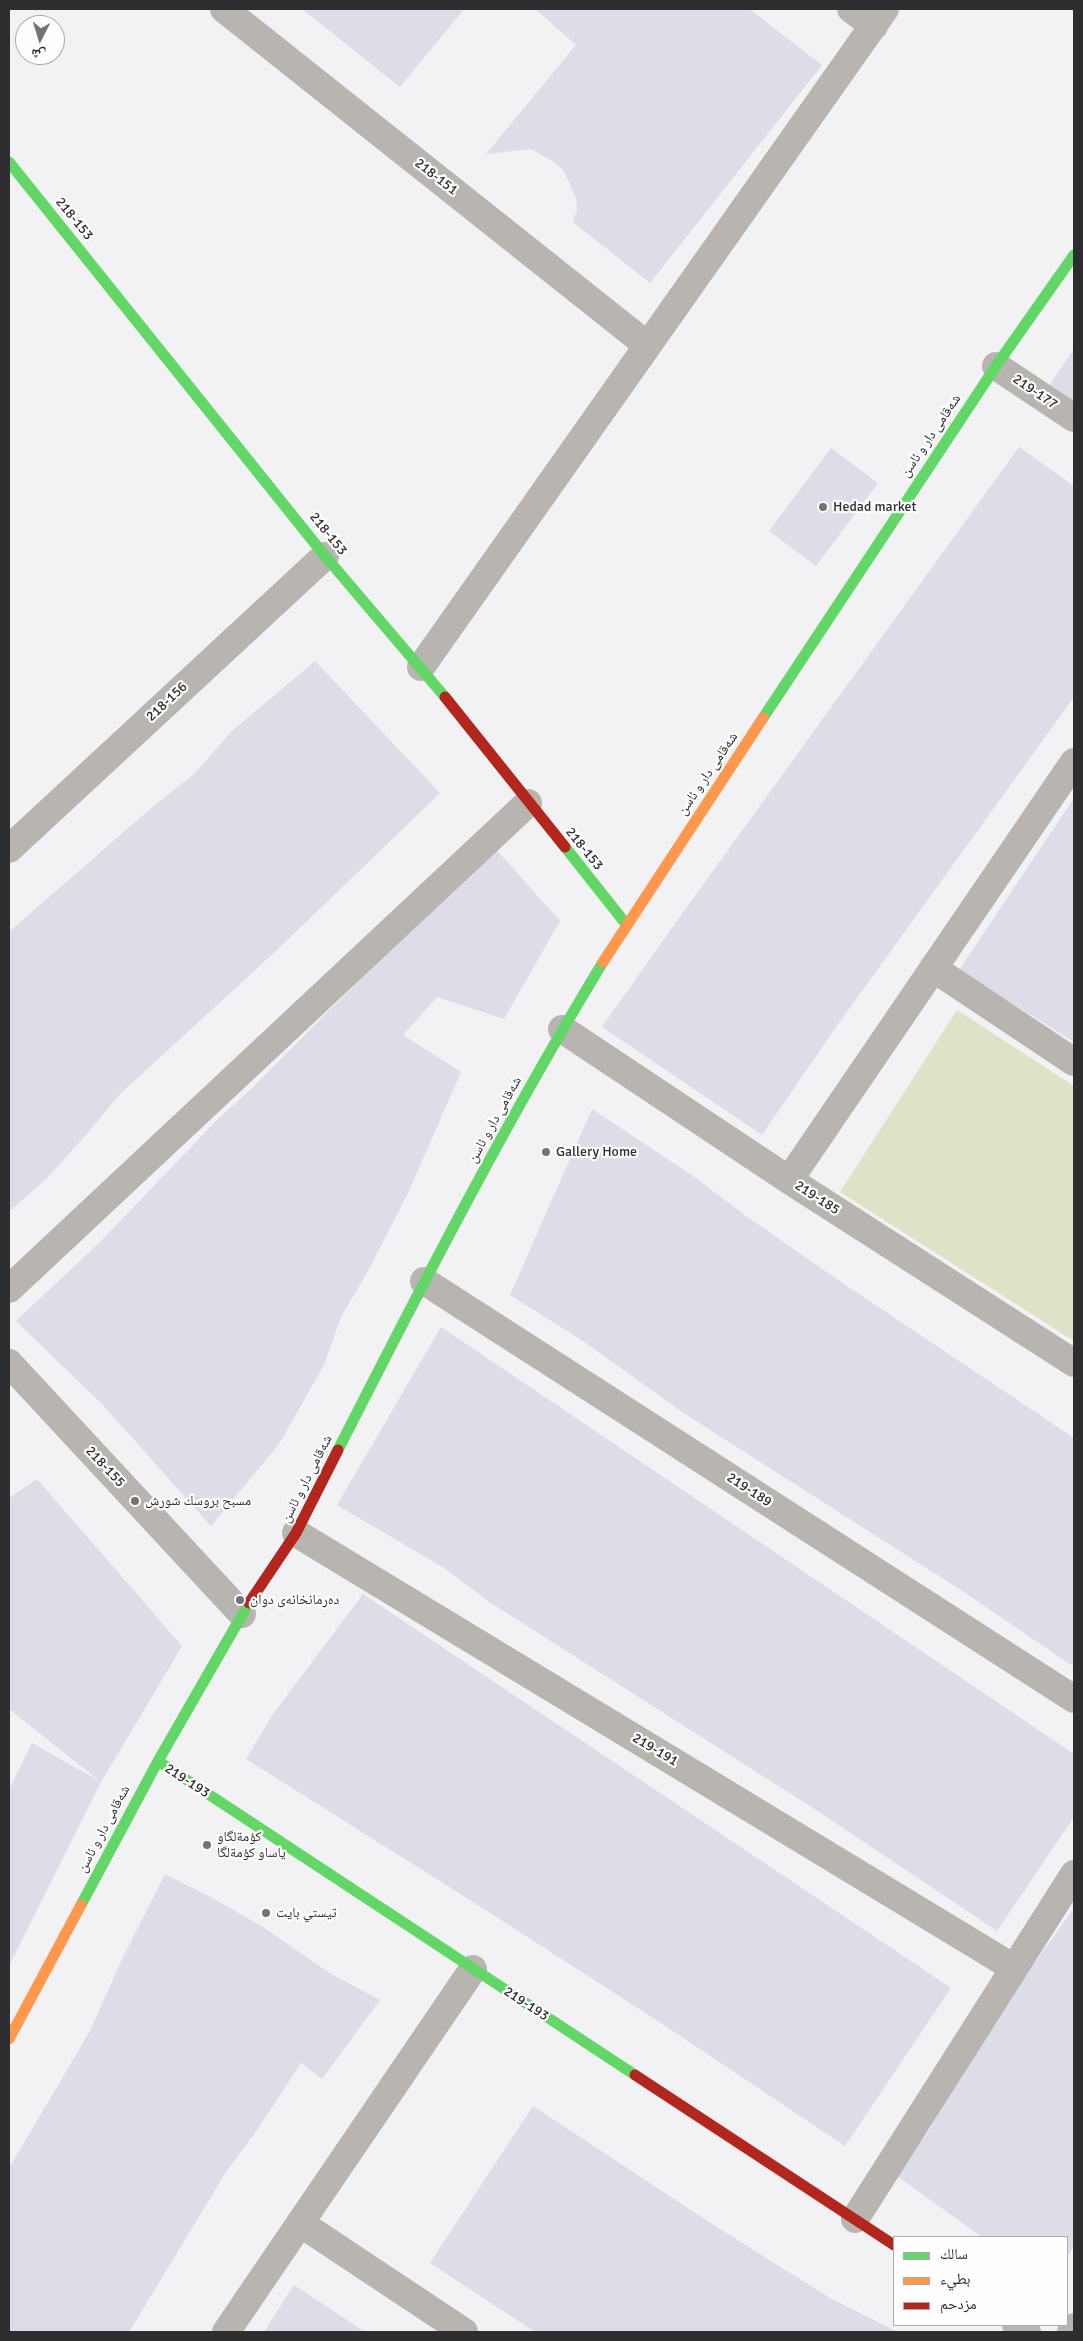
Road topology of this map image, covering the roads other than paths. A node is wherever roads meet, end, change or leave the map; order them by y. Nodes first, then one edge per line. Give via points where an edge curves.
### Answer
1 (224, 9) edge
2 (851, 9) edge
3 (880, 17) edge
4 (9, 162) edge
5 (1074, 255) edge
6 (647, 345) junction
7 (996, 366) junction
8 (1074, 418) edge
9 (325, 556) junction
10 (421, 666) junction
11 (1074, 762) edge
12 (528, 803) junction
13 (9, 849) edge
14 (626, 924) junction
15 (933, 968) junction
16 (562, 1029) junction
17 (1074, 1062) edge
18 (789, 1180) junction
19 (424, 1281) junction
20 (9, 1288) edge
21 (9, 1363) edge
22 (1074, 1363) edge
23 (296, 1533) junction
24 (242, 1614) junction
25 (1074, 1699) edge
26 (158, 1762) junction
27 (1074, 1874) edge
28 (1014, 1968) junction
29 (472, 1969) junction
30 (9, 2039) edge
31 (855, 2219) junction
32 (300, 2223) junction
33 (893, 2244) edge
34 (1074, 2327) edge
35 (226, 2332) edge
36 (464, 2332) edge
37 (1071, 2332) edge

1 - 6 street, 218-151
2 - 3 street
3 - 6 street
4 - 9 street, 218-153
5 - 7 street, شەقامی دار و ئاسن
6 - 10 street
7 - 8 street, 219-177
7 - 14 street, شەقامی دار و ئاسن
9 - 10 street, 218-153
9 - 13 street, 218-156
10 - 12 street, 218-153
11 - 15 street
12 - 14 street, 218-153
12 - 20 street
14 - 16 street, شەقامی دار و ئاسن
15 - 17 street
15 - 18 street
16 - 18 street, 219-185
16 - 19 street, شەقامی دار و ئاسن
18 - 22 street, 219-185
19 - 23 street, شەقامی دار و ئاسن
19 - 25 street, 219-189
21 - 24 street, 218-155
23 - 24 street, شەقامی دار و ئاسن
23 - 28 street, 219-191
24 - 26 street, شەقامی دار و ئاسن
26 - 29 street, 219-193
26 - 30 street, شەقامی دار و ئاسن
27 - 28 street
28 - 31 street
29 - 31 street, 219-193
29 - 32 street
31 - 33 street, 219-193
32 - 35 street
32 - 36 street
34 - 37 street

